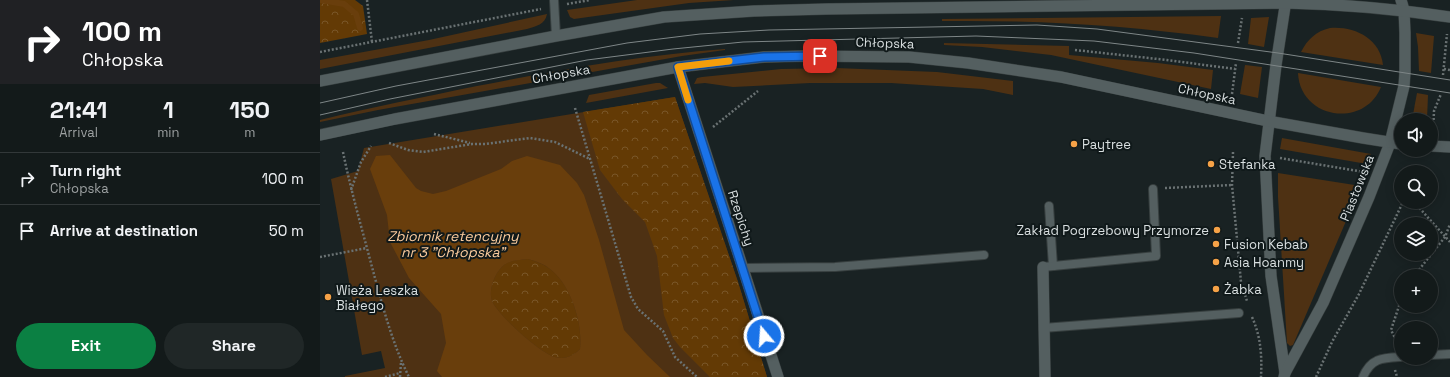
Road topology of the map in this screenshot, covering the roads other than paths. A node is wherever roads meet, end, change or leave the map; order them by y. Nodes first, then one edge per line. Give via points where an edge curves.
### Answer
1 (554, 0) edge
2 (1286, 2) edge
3 (827, 5) edge
4 (1402, 5) edge
5 (1450, 17) edge
6 (556, 36) junction
7 (678, 67) junction
8 (320, 81) edge
9 (1400, 113) edge
10 (1268, 121) junction
11 (320, 136) edge
12 (1394, 143) edge
13 (1438, 143) edge
14 (1394, 145) edge
15 (1450, 147) edge
16 (1153, 189) road end
17 (1049, 206) dead end
18 (984, 255) dead end
19 (1048, 267) junction
20 (742, 268) junction
21 (1239, 313) dead end
22 (1043, 328) junction
23 (1450, 354) edge
24 (1438, 355) edge
25 (1394, 357) edge
26 (1285, 375) edge
27 (778, 377) edge
28 (1045, 377) edge
29 (1363, 377) edge

1 - 6 lane
2 - 3 main road
2 - 4 main road
2 - 10 main road, Piastowska
3 - 6 main road via 664,17
4 - 5 main road
4 - 9 main road, Piastowska via 1405,33 1404,86
6 - 8 main road
7 - 10 main road, Chłopska via 764,57 909,57 1061,77
7 - 11 main road, Chłopska via 395,119
7 - 20 main road, Rzepichy
10 - 12 main road, Chłopska
10 - 26 main road, Piastowska via 1264,156 1272,276
13 - 15 main road
14 - 26 main road, Piastowska via 1323,303
16 - 19 lane via 1156,256
17 - 19 lane
18 - 20 lane via 835,267
19 - 22 main road
20 - 27 main road, Rzepichy
21 - 22 lane
22 - 28 main road
23 - 24 lane
25 - 29 lane via 1373,362

